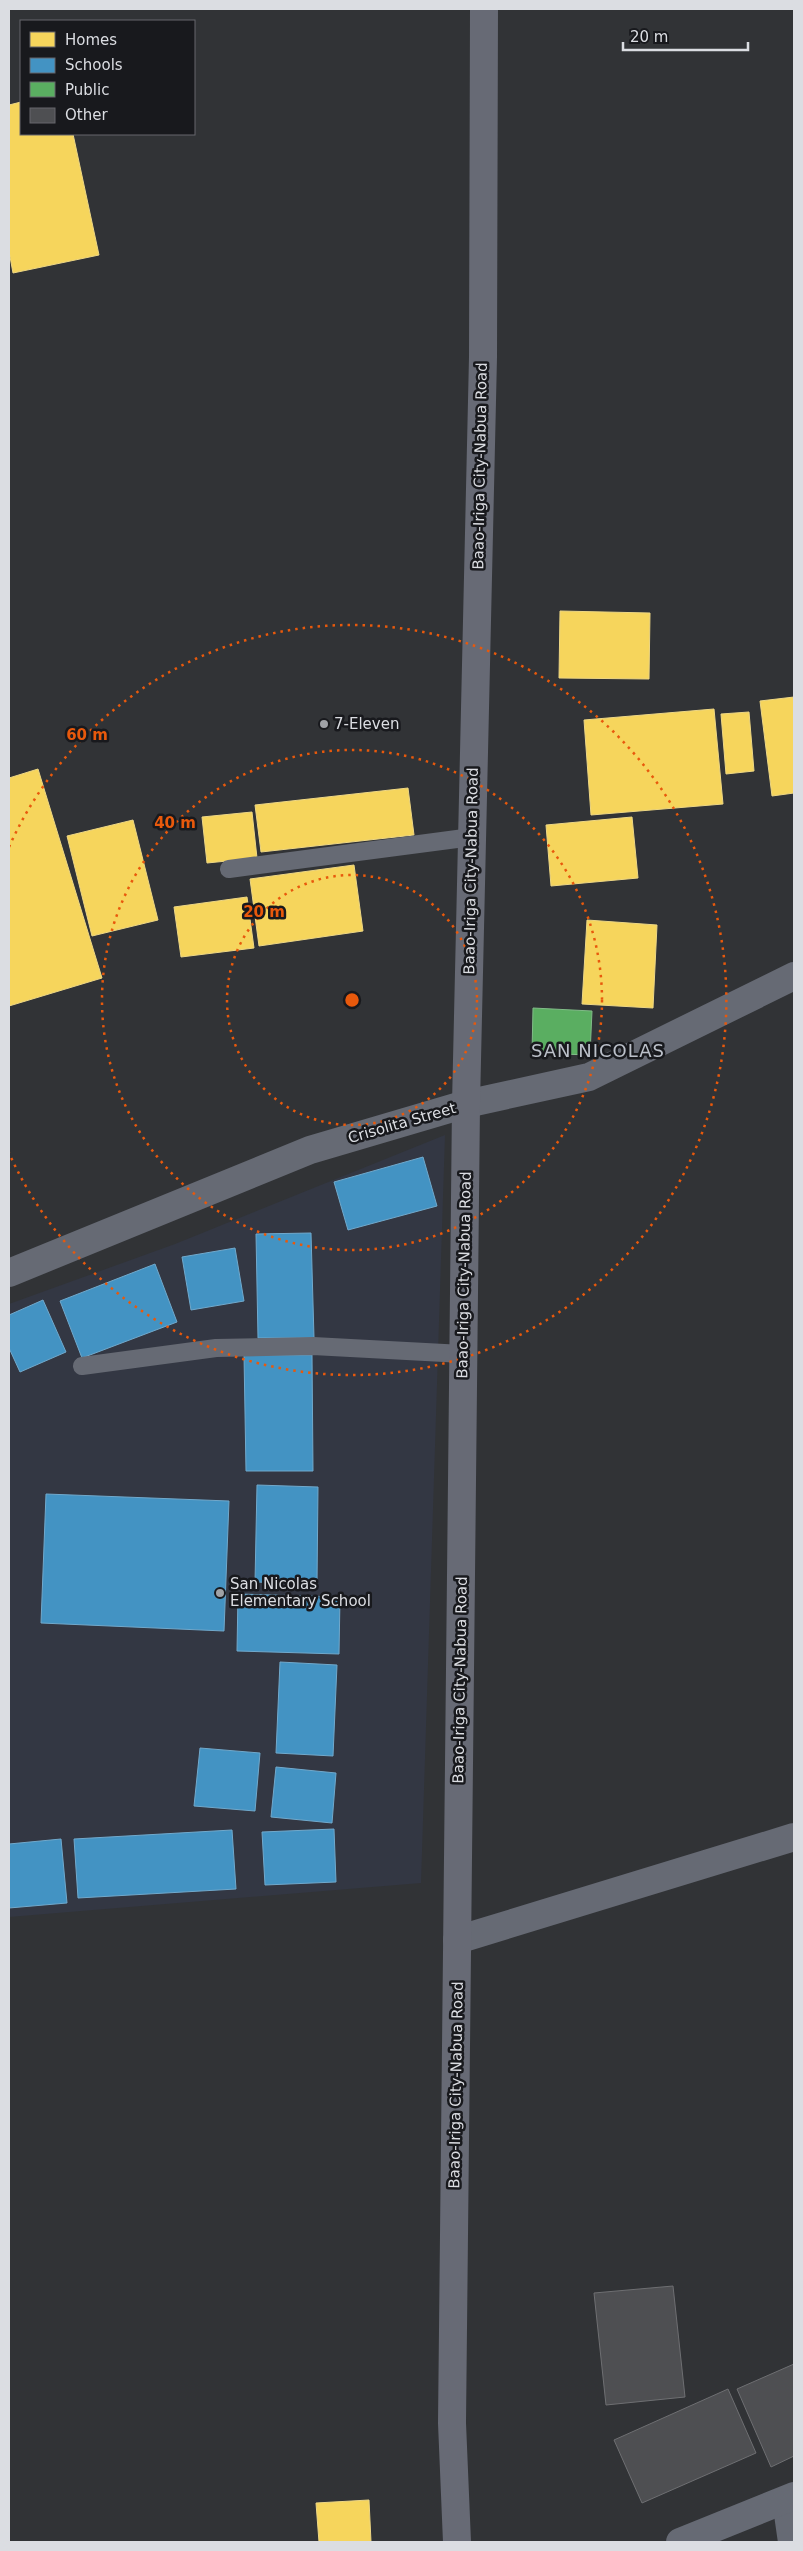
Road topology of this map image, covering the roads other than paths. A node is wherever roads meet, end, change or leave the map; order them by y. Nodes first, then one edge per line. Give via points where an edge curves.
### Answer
1 (484, 9) edge
2 (472, 837) junction
3 (230, 869) dead end
4 (794, 976) edge
5 (466, 1104) junction
6 (9, 1273) edge
7 (463, 1354) junction
8 (82, 1366) dead end
9 (794, 1837) edge
10 (457, 1940) junction
11 (790, 2498) edge
12 (458, 2542) edge
13 (680, 2542) edge
14 (792, 2542) edge

1 - 2 main road, Baao-Iriga City-Nabua Road via 483,356
2 - 3 lane
2 - 5 main road, Baao-Iriga City-Nabua Road
4 - 5 street, Crisolita Street via 589,1077
5 - 6 street, Crisolita Street via 310,1150
5 - 7 main road, Baao-Iriga City-Nabua Road
7 - 8 lane via 313,1346 216,1348
7 - 10 main road, Baao-Iriga City-Nabua Road
9 - 10 street
10 - 12 main road, Baao-Iriga City-Nabua Road via 452,2423
11 - 13 street
11 - 14 street

